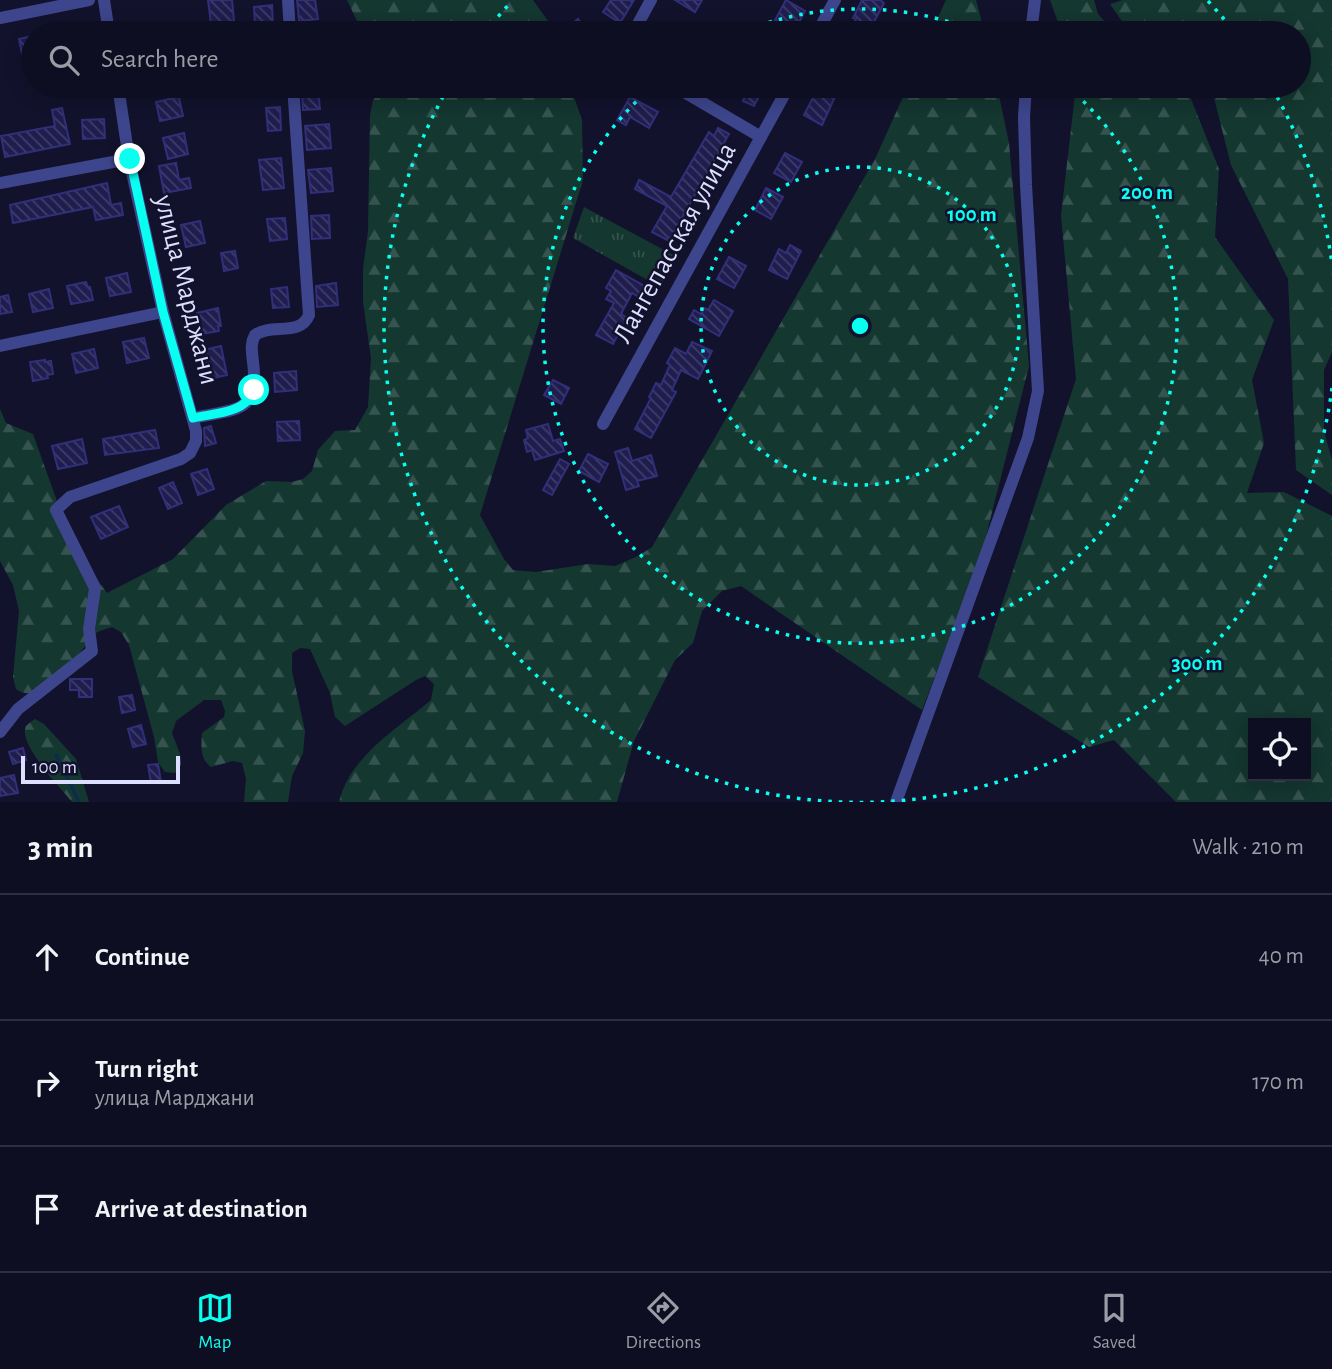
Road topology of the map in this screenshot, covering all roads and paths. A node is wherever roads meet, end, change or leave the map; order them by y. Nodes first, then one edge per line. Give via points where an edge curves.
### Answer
1 (89, 0) edge
2 (104, 0) edge
3 (288, 0) edge
4 (651, 0) edge
5 (835, 0) edge
6 (1035, 0) edge
7 (0, 18) edge
8 (107, 21) edge
9 (289, 21) edge
10 (640, 21) edge
11 (824, 21) edge
12 (1032, 21) edge
13 (120, 98) edge
14 (294, 98) edge
15 (694, 98) edge
16 (782, 98) edge
17 (1025, 98) edge
18 (761, 137) junction
19 (130, 159) junction
20 (0, 183) edge
21 (163, 312) junction
22 (0, 346) edge
23 (193, 418) junction
24 (603, 424) dead end
25 (0, 732) edge
26 (895, 802) edge

1 - 7 street
2 - 8 street
3 - 9 street
4 - 10 street
5 - 11 street
6 - 12 street
13 - 19 street, улица Марджани
14 - 23 street via 309,315 301,326 255,335 256,379 246,403
15 - 18 street
16 - 18 street, Лангепасская улица
17 - 26 street via 1038,391 1028,439
18 - 24 street, Лангепасская улица
19 - 20 street
19 - 21 street, улица Марджани
21 - 22 street
21 - 23 street, улица Марджани
23 - 25 street, улица Марджани via 196,441 190,453 70,497 56,510 95,588 89,629 92,651 18,709

